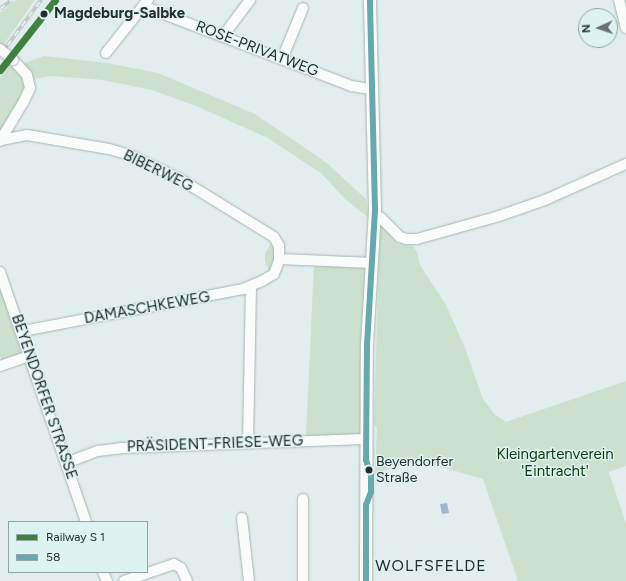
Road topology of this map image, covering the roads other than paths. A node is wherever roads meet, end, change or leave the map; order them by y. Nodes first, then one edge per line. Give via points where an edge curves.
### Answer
1 (250, 0) edge
2 (370, 0) edge
3 (619, 0) edge
4 (146, 3) edge
5 (303, 8) dead end
6 (626, 28) edge
7 (223, 36) junction
8 (0, 49) edge
9 (106, 53) dead end
10 (282, 59) junction
11 (371, 89) junction
12 (15, 117) junction
13 (27, 135) junction
14 (0, 140) edge
15 (626, 164) edge
16 (374, 214) junction
17 (280, 259) junction
18 (372, 263) junction
19 (0, 272) edge
20 (251, 286) junction
21 (22, 331) junction
22 (29, 356) junction
23 (0, 366) edge
24 (366, 439) junction
25 (248, 443) junction
26 (366, 460) junction
27 (66, 462) junction
28 (366, 474) junction
29 (303, 499) dead end
30 (366, 505) junction
31 (242, 518) dead end
32 (86, 521) edge
33 (366, 523) junction
34 (148, 573) edge
35 (148, 573) edge
36 (124, 581) edge
37 (187, 581) edge
38 (249, 581) edge
39 (303, 581) edge
40 (366, 581) edge

1 - 7 street
2 - 11 main road
3 - 6 street
4 - 7 street, ROSE-PRIVATWEG
4 - 9 street
5 - 10 street
7 - 10 street, ROSE-PRIVATWEG
8 - 12 street, bridge via 25,72 30,84 29,93
10 - 11 street, ROSE-PRIVATWEG via 356,88
11 - 16 main road
12 - 13 street
12 - 14 street
13 - 14 street, BIBERWEG
13 - 17 street, BIBERWEG via 110,149 130,155 180,179 277,240 280,246
15 - 16 street via 545,200 417,239 400,237
16 - 18 main road
17 - 18 street
17 - 20 street, DAMASCHKEWEG via 270,277
18 - 24 main road via 367,345
19 - 21 street, BEYENDORFER STRASSE
20 - 21 street, DAMASCHKEWEG via 223,294
20 - 25 street
21 - 22 street, BEYENDORFER STRASSE
22 - 23 street
22 - 27 street, BEYENDORFER STRASSE
24 - 25 street, PRÄSIDENT-FRIESE-WEG
24 - 26 main road
25 - 27 street, PRÄSIDENT-FRIESE-WEG via 110,449
26 - 28 main road
26 - 30 street via 371,476 371,492
27 - 32 street, BEYENDORFER STRASSE
28 - 30 main road
28 - 33 street via 362,490
29 - 39 street
30 - 33 main road
31 - 38 street
33 - 40 main road
34 - 36 street
35 - 37 street via 174,564 182,570

